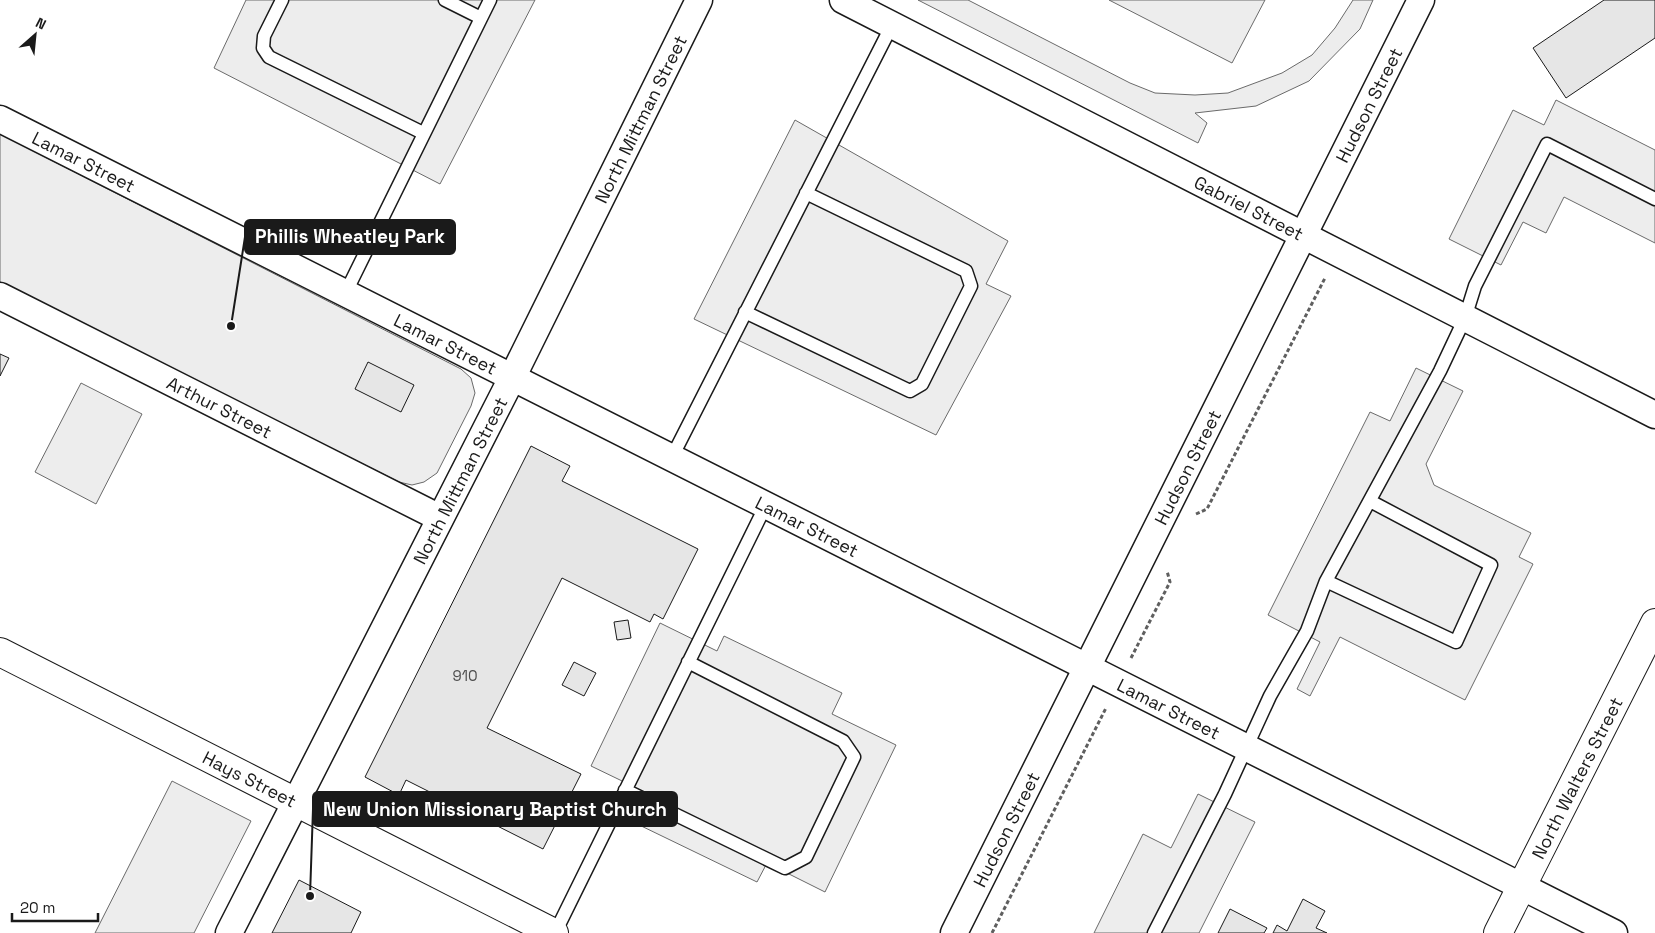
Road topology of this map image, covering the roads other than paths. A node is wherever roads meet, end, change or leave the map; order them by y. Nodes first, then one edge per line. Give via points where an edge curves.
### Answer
1 (282, 0) edge
2 (445, 0) edge
3 (490, 0) edge
4 (699, 0) edge
5 (843, 0) edge
6 (1421, 0) edge
7 (480, 18) junction
8 (892, 25) junction
9 (0, 119) edge
10 (423, 134) junction
11 (806, 193) junction
12 (1655, 199) edge
13 (1302, 236) junction
14 (345, 294) junction
15 (0, 296) edge
16 (746, 312) junction
17 (1465, 318) junction
18 (512, 378) junction
19 (1655, 415) edge
20 (672, 457) junction
21 (1370, 501) junction
22 (766, 506) junction
23 (440, 518) junction
24 (1326, 581) junction
25 (1655, 623) edge
26 (0, 652) edge
27 (688, 662) junction
28 (1086, 667) junction
29 (1247, 748) junction
30 (625, 790) junction
31 (295, 803) junction
32 (1522, 887) junction
33 (229, 933) edge
34 (554, 933) edge
35 (954, 933) edge
36 (1154, 933) edge
37 (1498, 933) edge
38 (1614, 933) edge

1 - 10 lane via 264,36 263,48 269,57
2 - 7 lane
3 - 7 lane
4 - 18 street, North Mittman Street
5 - 8 street, Gabriel Street
6 - 13 street, Hudson Street
7 - 10 lane
8 - 11 lane
8 - 13 street, Gabriel Street
9 - 14 street, Lamar Street
10 - 14 lane
11 - 16 lane
11 - 16 lane via 966,271 972,286 922,384 910,391
12 - 17 lane via 1548,144 1475,286
13 - 17 street, Gabriel Street
13 - 28 street, Hudson Street
14 - 18 street, Lamar Street
15 - 23 street, Arthur Street
16 - 20 lane
17 - 19 street, Gabriel Street
17 - 21 lane
18 - 20 street, Lamar Street
18 - 23 street, North Mittman Street
20 - 22 street, Lamar Street
21 - 24 lane
21 - 24 lane via 1491,565 1456,642
22 - 27 lane
22 - 28 street, Lamar Street
23 - 31 street, North Mittman Street
24 - 29 lane via 1308,631 1270,696
25 - 32 street, North Walters Street
26 - 31 street, Hays Street
27 - 30 lane
27 - 30 lane via 843,741 854,757 806,857 785,868
28 - 29 street, Lamar Street
28 - 35 street, Hudson Street
29 - 32 street, Lamar Street
29 - 36 lane
30 - 34 lane
31 - 33 street, North Mittman Street
31 - 34 street, Hays Street
32 - 37 street, North Walters Street
32 - 38 street, Lamar Street

